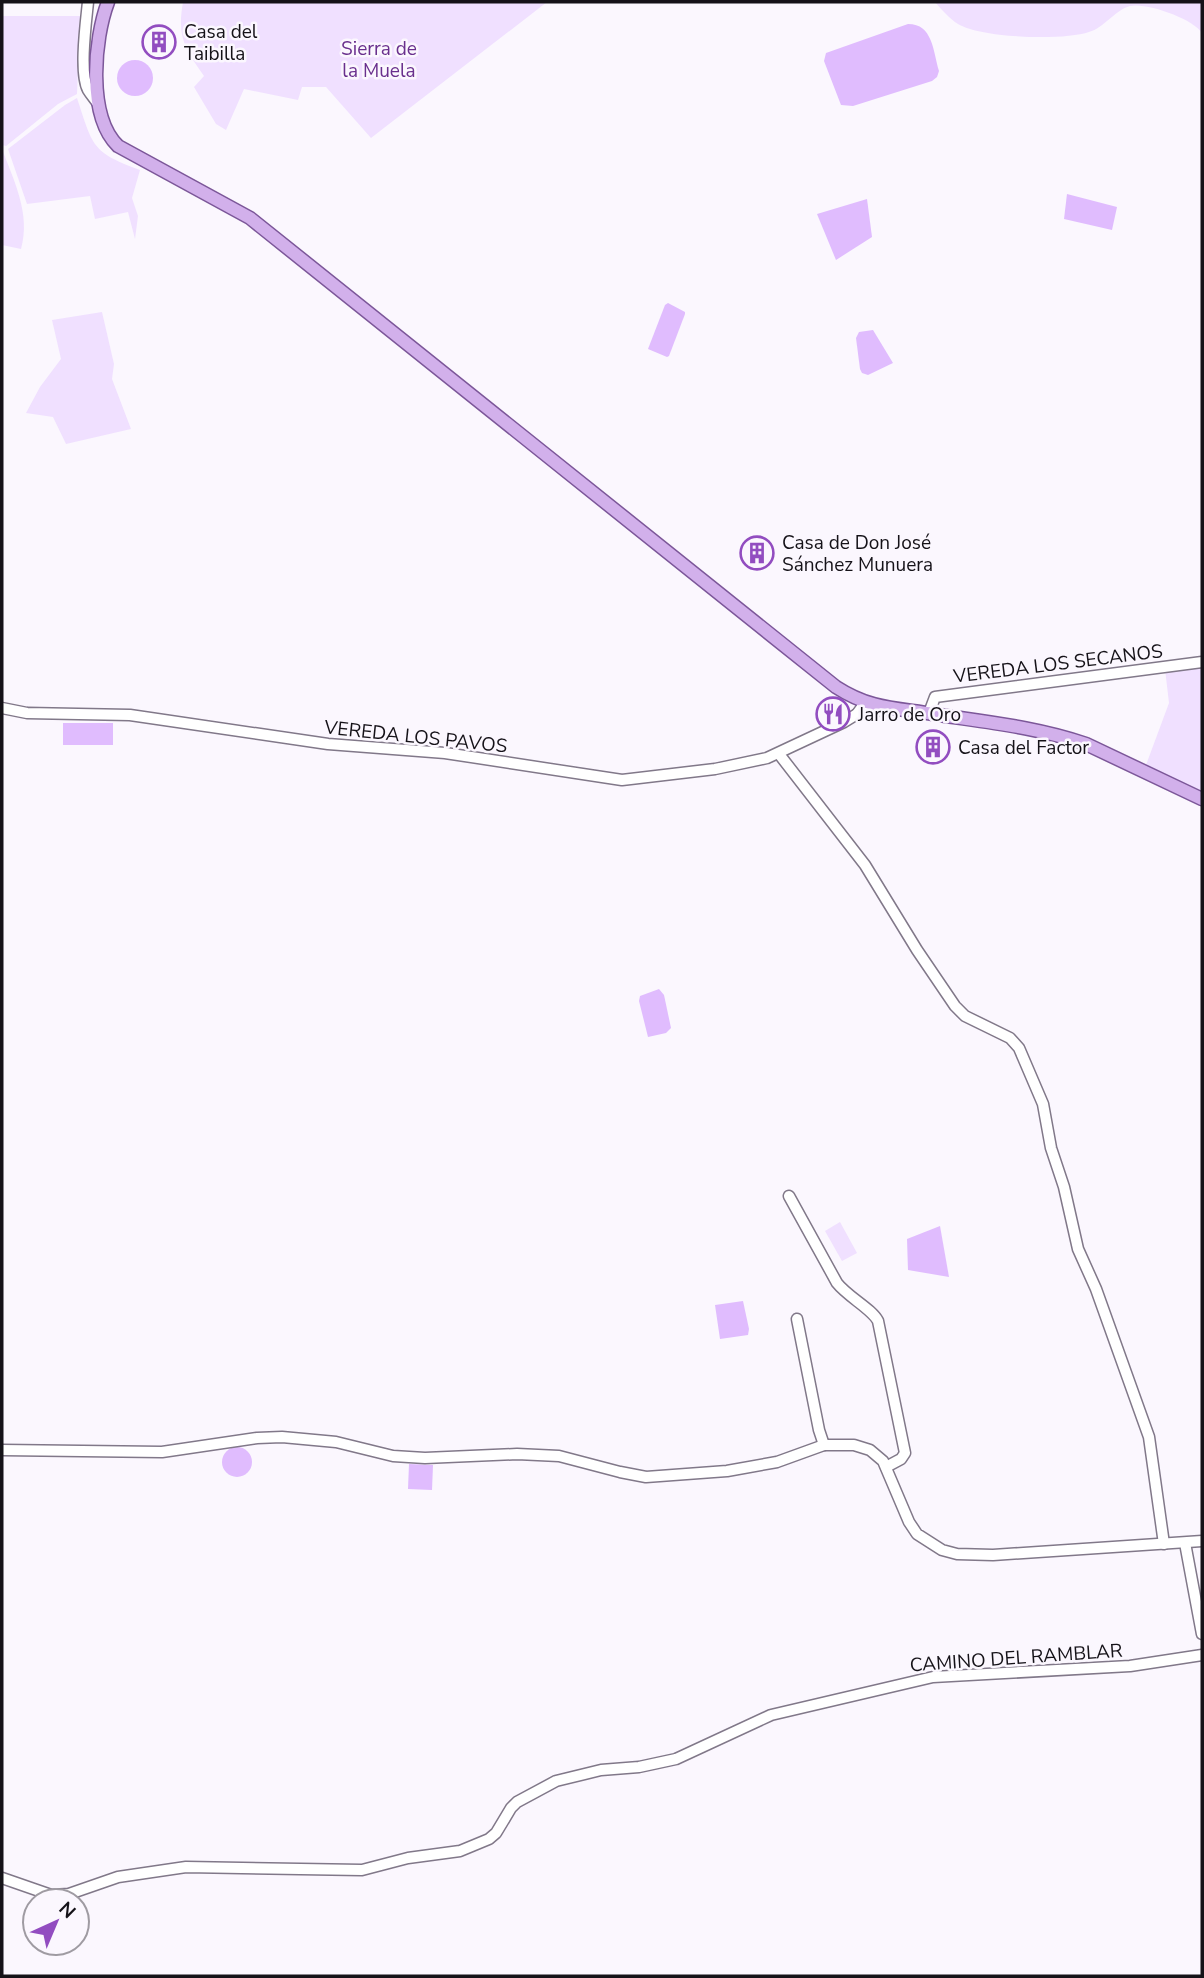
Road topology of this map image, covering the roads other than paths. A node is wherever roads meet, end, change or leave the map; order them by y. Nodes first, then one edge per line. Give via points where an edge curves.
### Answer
1 (88, 2) edge
2 (108, 2) edge
3 (98, 104) junction
4 (1202, 662) edge
5 (865, 703) junction
6 (2, 708) edge
7 (889, 709) junction
8 (929, 713) junction
9 (857, 714) junction
10 (779, 754) junction
11 (1202, 799) edge
12 (789, 1196) dead end
13 (797, 1319) dead end
14 (824, 1445) junction
15 (2, 1450) edge
16 (886, 1467) junction
17 (1202, 1541) edge
18 (1185, 1543) junction
19 (1164, 1544) junction
20 (1202, 1634) edge
21 (1202, 1656) edge
22 (2, 1878) edge

1 - 3 street via 85,82
2 - 3 main road via 97,57
3 - 5 main road via 107,133 124,151 250,218 813,669
4 - 8 street, VEREDA LOS SECANOS via 935,697
5 - 7 main road
5 - 9 street
6 - 10 street, VEREDA LOS PAVOS via 27,713 130,715 328,744 445,753 622,780 715,769
7 - 8 main road
7 - 9 street
8 - 11 main road via 1066,737
9 - 10 street, VEREDA LOS PAVOS
10 - 19 street via 865,865 955,1006 1019,1048 1043,1104 1077,1249 1149,1437
12 - 16 street via 837,1283 878,1321 905,1453
13 - 14 street
14 - 15 street via 755,1466 646,1477 559,1456 393,1456 336,1442 282,1437 162,1452
14 - 16 street via 862,1447 875,1453
16 - 19 street via 917,1534 942,1550 993,1555
17 - 18 street
18 - 19 street
18 - 20 street
21 - 22 street, CAMINO DEL RAMBLAR via 1130,1666 933,1677 771,1715 676,1759 556,1781 517,1802 496,1833 479,1844 362,1870 186,1867 118,1877 60,1895

